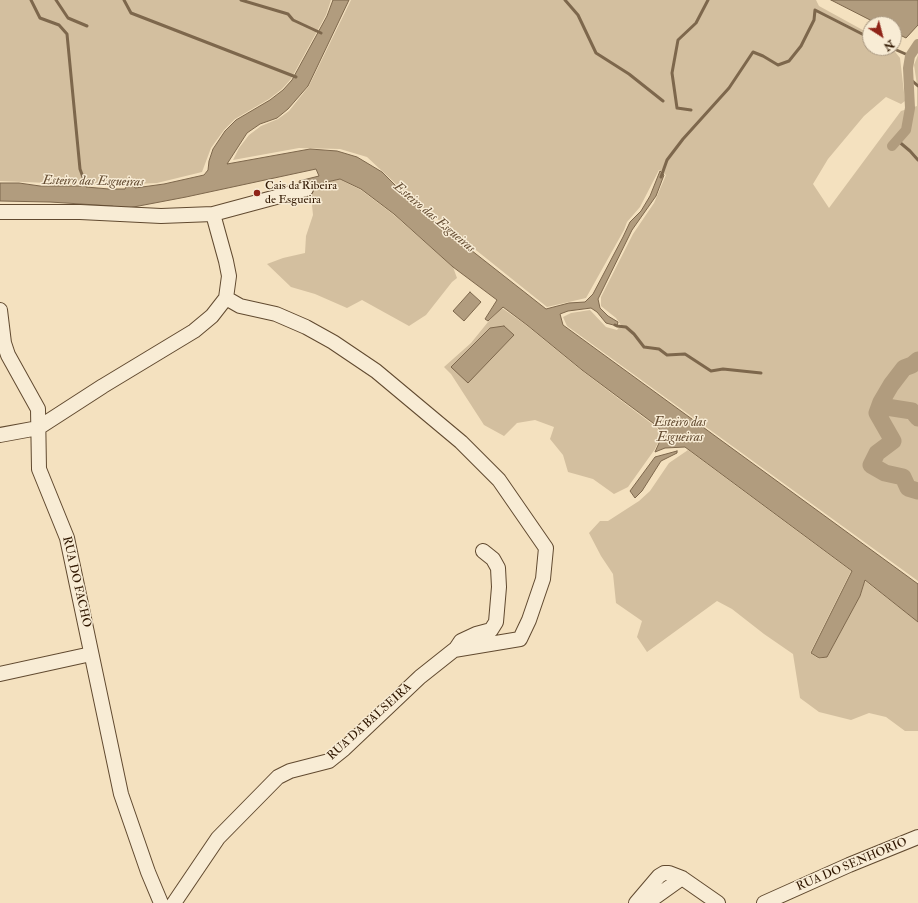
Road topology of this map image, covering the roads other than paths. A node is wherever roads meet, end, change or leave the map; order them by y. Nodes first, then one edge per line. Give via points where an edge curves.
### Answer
1 (306, 189) dead end
2 (0, 212) edge
3 (213, 214) junction
4 (226, 298) junction
5 (0, 310) edge
6 (38, 428) junction
7 (0, 435) edge
8 (483, 551) dead end
9 (454, 650) junction
10 (91, 654) junction
11 (0, 674) edge
12 (918, 837) edge
13 (682, 878) junction
14 (161, 903) edge
15 (174, 903) edge
16 (636, 903) edge
17 (647, 903) edge
18 (718, 903) edge
19 (764, 903) edge

1 - 3 street
2 - 3 street via 161,216
3 - 4 street via 229,276
4 - 6 street via 212,316 194,331
4 - 9 street, RUA DA BALSEIRA via 240,306 276,314 306,327 376,371 461,442 498,480 546,548 543,579 520,639
5 - 6 street, RUA DO FACHO via 4,343 38,409
6 - 7 street
6 - 10 street, RUA DO FACHO via 39,469 67,538
8 - 9 street via 493,559 498,568 496,622 491,630 462,641
9 - 15 street, RUA DA BALSEIRA via 420,677 329,761 290,771 278,777 218,838
10 - 11 street
10 - 14 street, RUA DO FACHO via 121,794
12 - 19 street, RUA DO SENHORIO
13 - 16 street via 664,873
13 - 17 street
13 - 18 street

